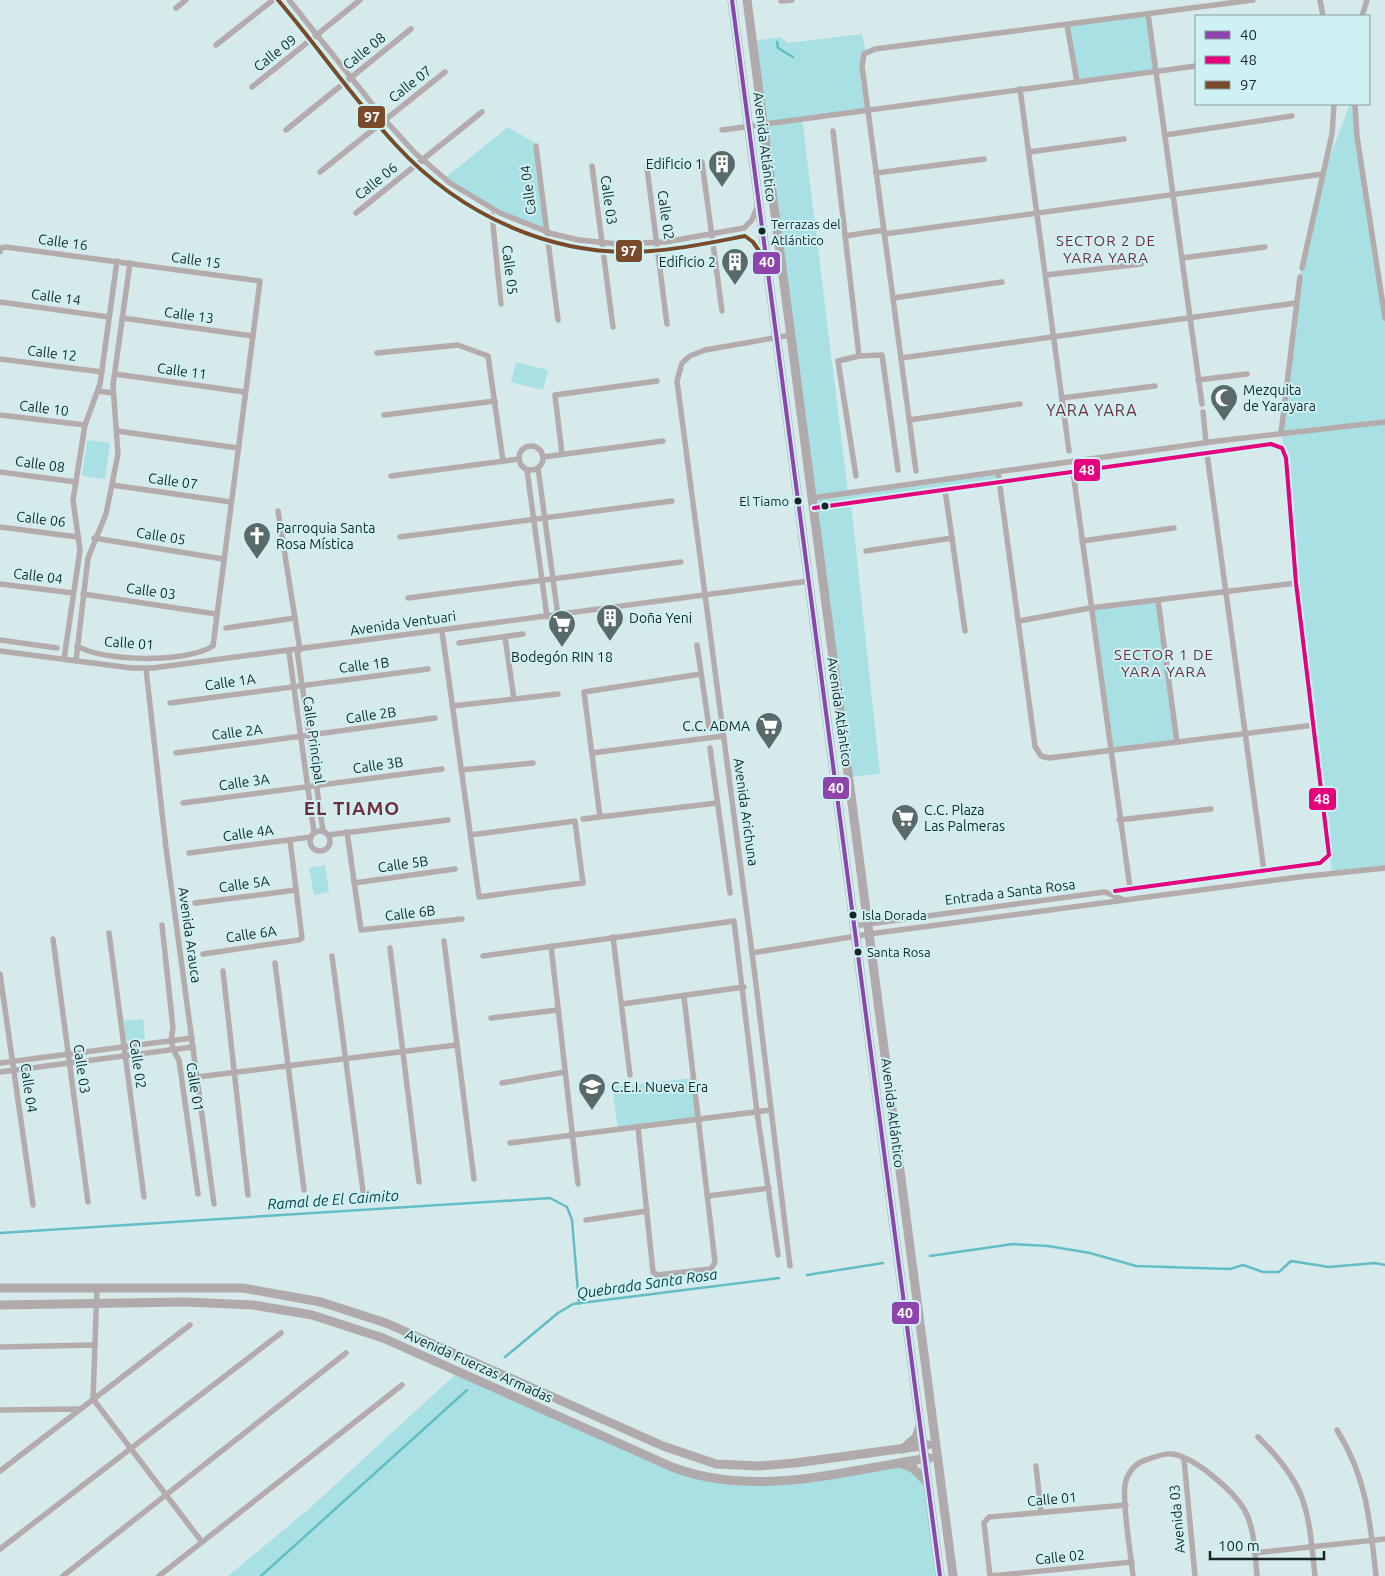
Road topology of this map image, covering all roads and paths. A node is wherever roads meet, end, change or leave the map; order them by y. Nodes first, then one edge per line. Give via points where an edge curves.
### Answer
1 (186, 0) edge
2 (273, 0) edge
3 (278, 0) edge
4 (288, 0) edge
5 (360, 0) edge
6 (732, 0) edge
7 (748, 0) edge
8 (792, 0) edge
9 (1253, 0) edge
10 (1320, 0) edge
11 (1367, 0) edge
12 (781, 2) dead end
13 (176, 8) dead end
14 (1148, 14) junction
15 (1323, 15) edge
16 (1362, 15) edge
17 (1067, 25) junction
18 (411, 29) dead end
19 (317, 35) junction
20 (311, 40) junction
21 (216, 45) dead end
22 (1195, 66) edge
23 (1156, 71) junction
24 (446, 72) dead end
25 (351, 77) junction
26 (345, 82) junction
27 (1077, 82) junction
28 (252, 87) dead end
29 (1020, 89) junction
30 (1334, 105) edge
31 (1355, 105) edge
32 (868, 109) junction
33 (482, 112) dead end
34 (1292, 116) dead end
35 (385, 120) junction
36 (762, 123) junction
37 (379, 125) junction
38 (748, 125) junction
39 (286, 130) dead end
40 (722, 130) dead end
41 (833, 131) dead end
42 (1165, 134) junction
43 (1124, 139) dead end
44 (536, 146) dead end
45 (1029, 152) junction
46 (984, 159) dead end
47 (422, 160) junction
48 (702, 162) dead end
49 (416, 165) junction
50 (592, 166) dead end
51 (647, 168) dead end
52 (320, 172) dead end
53 (876, 173) junction
54 (1323, 174) junction
55 (1174, 194) junction
56 (759, 204) junction
57 (494, 210) junction
58 (356, 213) dead end
59 (1038, 213) junction
60 (490, 217) junction
61 (546, 231) junction
62 (884, 232) junction
63 (712, 234) junction
64 (845, 236) junction
65 (547, 240) junction
66 (657, 242) junction
67 (713, 242) junction
68 (602, 243) junction
69 (1265, 247) dead end
70 (658, 250) junction
71 (604, 251) junction
72 (0, 252) edge
73 (1182, 258) junction
74 (766, 261) junction
75 (117, 262) junction
76 (130, 263) junction
77 (1140, 264) dead end
78 (1302, 268) dead end
79 (1046, 275) junction
80 (1300, 277) dead end
81 (1002, 282) dead end
82 (1383, 294) edge
83 (893, 298) junction
84 (0, 302) edge
85 (1296, 303) junction
86 (501, 304) dead end
87 (722, 311) dead end
88 (109, 317) junction
89 (122, 318) junction
90 (1190, 318) junction
91 (1385, 318) edge
92 (558, 320) dead end
93 (667, 324) dead end
94 (613, 326) dead end
95 (791, 334) junction
96 (253, 336) junction
97 (776, 336) junction
98 (1054, 337) junction
99 (377, 353) dead end
100 (859, 356) junction
101 (901, 358) junction
102 (0, 359) edge
103 (102, 372) junction
104 (115, 374) junction
105 (1247, 374) dead end
106 (1198, 380) junction
107 (657, 381) dead end
108 (1155, 386) dead end
109 (98, 391) junction
110 (245, 392) junction
111 (113, 393) junction
112 (1062, 398) junction
113 (495, 401) junction
114 (1020, 404) dead end
115 (1202, 404) dead end
116 (1203, 412) dead end
117 (0, 415) edge
118 (384, 415) dead end
119 (909, 420) junction
120 (1385, 422) edge
121 (85, 425) junction
122 (117, 431) junction
123 (1281, 433) junction
124 (663, 441) dead end
125 (1206, 442) junction
126 (238, 448) junction
127 (1069, 451) dead end
128 (562, 454) junction
129 (1207, 454) junction
130 (544, 457) junction
131 (519, 459) junction
132 (503, 461) junction
133 (538, 468) junction
134 (527, 470) junction
135 (898, 470) dead end
136 (916, 471) dead end
137 (0, 472) edge
138 (998, 472) junction
139 (1073, 472) junction
140 (391, 476) dead end
141 (856, 476) dead end
142 (76, 482) junction
143 (998, 482) junction
144 (112, 485) junction
145 (944, 490) junction
146 (812, 498) junction
147 (672, 501) dead end
148 (231, 502) junction
149 (814, 508) junction
150 (278, 511) dead end
151 (546, 517) junction
152 (534, 518) junction
153 (0, 527) edge
154 (1174, 528) dead end
155 (78, 537) junction
156 (400, 537) dead end
157 (94, 538) junction
158 (952, 538) junction
159 (1082, 541) junction
160 (866, 551) dead end
161 (79, 556) junction
162 (88, 558) junction
163 (223, 559) junction
164 (681, 562) dead end
165 (554, 578) junction
166 (542, 579) junction
167 (809, 581) junction
168 (1296, 583) junction
169 (0, 584) edge
170 (1226, 591) junction
171 (73, 593) junction
172 (83, 594) junction
173 (705, 596) junction
174 (408, 598) dead end
175 (1158, 600) junction
176 (1090, 608) junction
177 (216, 614) junction
178 (558, 616) junction
179 (547, 617) junction
180 (295, 618) junction
181 (1019, 621) junction
182 (226, 628) dead end
183 (442, 631) junction
184 (965, 631) dead end
185 (524, 634) dead end
186 (505, 637) junction
187 (0, 640) edge
188 (459, 643) dead end
189 (697, 645) dead end
190 (77, 646) junction
191 (57, 648) dead end
192 (299, 650) junction
193 (0, 651) edge
194 (289, 652) junction
195 (64, 659) junction
196 (76, 661) junction
197 (146, 669) junction
198 (428, 669) dead end
199 (701, 674) junction
200 (302, 685) junction
201 (294, 686) junction
202 (558, 694) dead end
203 (514, 699) junction
204 (170, 703) dead end
205 (452, 706) junction
206 (435, 718) dead end
207 (1314, 725) junction
208 (709, 727) dead end
209 (1244, 734) junction
210 (310, 736) junction
211 (723, 736) junction
212 (301, 737) junction
213 (1177, 742) junction
214 (710, 748) dead end
215 (1110, 751) junction
216 (176, 753) dead end
217 (592, 753) junction
218 (533, 763) dead end
219 (442, 768) dead end
220 (461, 770) junction
221 (317, 785) junction
222 (308, 786) junction
223 (183, 803) dead end
224 (717, 803) junction
225 (1211, 809) dead end
226 (600, 817) junction
227 (583, 819) dead end
228 (448, 820) dead end
229 (1119, 820) junction
230 (347, 832) junction
231 (326, 833) junction
232 (313, 835) junction
233 (470, 835) junction
234 (290, 840) junction
235 (189, 853) dead end
236 (1385, 868) edge
237 (455, 869) dead end
238 (1264, 871) junction
239 (354, 883) junction
240 (1130, 888) junction
241 (296, 890) junction
242 (1115, 891) dead end
243 (730, 893) dead end
244 (1050, 900) junction
245 (1124, 900) junction
246 (195, 903) dead end
247 (1050, 910) junction
248 (462, 919) dead end
249 (867, 923) junction
250 (162, 925) dead end
251 (854, 926) junction
252 (109, 933) dead end
253 (869, 934) junction
254 (856, 936) junction
255 (613, 937) junction
256 (53, 939) dead end
257 (444, 941) dead end
258 (551, 946) junction
259 (390, 948) dead end
260 (752, 953) junction
261 (202, 954) dead end
262 (332, 956) dead end
263 (483, 956) dead end
264 (275, 963) dead end
265 (222, 971) dead end
266 (0, 974) edge
267 (744, 988) junction
268 (684, 997) junction
269 (622, 1004) junction
270 (558, 1010) junction
271 (491, 1018) dead end
272 (192, 1038) junction
273 (171, 1040) junction
274 (456, 1045) junction
275 (123, 1046) junction
276 (193, 1046) junction
277 (172, 1049) junction
278 (402, 1052) junction
279 (68, 1054) junction
280 (124, 1055) junction
281 (345, 1059) junction
282 (12, 1061) junction
283 (0, 1063) edge
284 (69, 1063) junction
285 (287, 1066) junction
286 (14, 1070) junction
287 (0, 1072) edge
288 (234, 1072) junction
289 (565, 1072) junction
290 (630, 1075) dead end
291 (197, 1077) junction
292 (502, 1083) dead end
293 (771, 1110) junction
294 (757, 1112) junction
295 (698, 1120) junction
296 (638, 1127) junction
297 (572, 1136) junction
298 (510, 1143) dead end
299 (474, 1179) dead end
300 (420, 1182) dead end
301 (578, 1184) dead end
302 (769, 1188) junction
303 (304, 1190) dead end
304 (363, 1191) dead end
305 (198, 1194) dead end
306 (248, 1195) dead end
307 (708, 1196) junction
308 (144, 1198) dead end
309 (88, 1202) dead end
310 (214, 1204) dead end
311 (32, 1206) dead end
312 (647, 1212) junction
313 (586, 1220) dead end
314 (778, 1255) dead end
315 (790, 1266) dead end
316 (97, 1287) junction
317 (0, 1288) edge
318 (97, 1303) junction
319 (0, 1305) edge
320 (190, 1325) dead end
321 (281, 1332) dead end
322 (95, 1345) junction
323 (0, 1347) edge
324 (346, 1354) dead end
325 (402, 1385) dead end
326 (93, 1399) junction
327 (81, 1409) junction
328 (0, 1410) edge
329 (920, 1426) junction
330 (1337, 1430) dead end
331 (1258, 1437) dead end
332 (936, 1444) junction
333 (923, 1446) junction
334 (129, 1449) junction
335 (903, 1449) junction
336 (937, 1457) junction
337 (924, 1459) junction
338 (1184, 1459) junction
339 (899, 1464) junction
340 (1036, 1466) dead end
341 (0, 1471) edge
342 (927, 1482) junction
343 (165, 1496) junction
344 (1126, 1505) junction
345 (1041, 1512) junction
346 (1385, 1539) edge
347 (1373, 1541) junction
348 (202, 1542) junction
349 (1312, 1547) junction
350 (0, 1549) edge
351 (1254, 1553) junction
352 (1132, 1562) junction
353 (63, 1576) edge
354 (159, 1576) edge
355 (940, 1576) edge
356 (954, 1576) edge
357 (990, 1576) edge
358 (1133, 1576) edge
359 (1194, 1576) edge
360 (1257, 1576) edge
361 (1315, 1576) edge
362 (1376, 1576) edge

1 - 13 street
2 - 21 street
3 - 20 street
4 - 19 street
5 - 19 street, Calle 09
6 - 38 main road, Avenida Atlántico
7 - 36 main road, Avenida Atlántico
8 - 12 street
9 - 14 street
10 - 15 street
11 - 16 street
14 - 17 street
14 - 23 street
17 - 27 street
17 - 32 street via 869,50 862,61
18 - 25 street, Calle 08
19 - 20 street, Calle 09
19 - 25 street
20 - 26 street
20 - 28 street, Calle 09
22 - 23 street
23 - 27 street
23 - 42 street
24 - 35 street, Calle 07
25 - 26 street, Calle 08
25 - 35 street
26 - 37 street
26 - 39 street, Calle 08
27 - 29 street
29 - 32 street
29 - 45 street
30 - 54 street via 1332,134
31 - 82 street via 1357,137
32 - 36 street
32 - 53 street
33 - 47 street, Calle 06
34 - 42 street
35 - 37 street, Calle 07
35 - 47 street
36 - 38 street
36 - 95 main road, Avenida Atlántico
37 - 49 street
37 - 52 street, Calle 07
38 - 40 street
38 - 56 main road, Avenida Atlántico
41 - 64 street
42 - 55 street
43 - 45 street
44 - 61 street, Calle 04
45 - 59 street
46 - 53 street
47 - 49 street, Calle 06
47 - 57 street via 450,183
48 - 63 street
49 - 58 street, Calle 06
49 - 60 street via 450,193
50 - 68 street, Calle 03
51 - 66 street, Calle 02
53 - 62 street
54 - 55 street
54 - 78 street
55 - 59 street
55 - 73 street
56 - 63 street via 752,220 744,228
56 - 74 main road, Avenida Atlántico
57 - 60 street
57 - 61 street
59 - 62 street
59 - 79 street
60 - 65 street
60 - 86 street, Calle 05
61 - 65 street, Calle 04
61 - 68 street
62 - 64 street
62 - 83 street
63 - 66 street
63 - 67 street
64 - 100 street
65 - 71 street
65 - 92 street, Calle 04
66 - 68 street
66 - 70 street, Calle 02
67 - 70 street
67 - 74 street via 745,236 754,242
67 - 87 street
68 - 71 street, Calle 03
69 - 73 street
70 - 71 street
70 - 93 street, Calle 02
71 - 94 street, Calle 03
72 - 75 street, Calle 16 via 6,247
73 - 90 street
74 - 97 main road, Avenida Atlántico
75 - 76 street, Calle 16
75 - 88 street
76 - 89 street
76 - 96 street, Calle 15 via 260,281
77 - 79 street
79 - 98 street
80 - 85 street
81 - 83 street
82 - 91 street
83 - 101 street
84 - 88 street, Calle 14
85 - 90 street
85 - 123 street
88 - 103 street
89 - 96 street, Calle 13
89 - 104 street
90 - 98 street
90 - 106 street
95 - 97 street
95 - 146 main road, Avenida Atlántico
96 - 110 street
97 - 167 main road, Avenida Atlántico
97 - 173 street, Avenida Arichuna via 705,350 682,362 678,372 677,390
98 - 101 street
98 - 112 street
99 - 113 street via 458,344 488,356
100 - 135 street via 882,355
100 - 141 street via 838,360
101 - 119 street
102 - 103 street, Calle 12
103 - 109 street
104 - 110 street, Calle 11
104 - 111 street
105 - 106 street
106 - 115 street
107 - 128 street via 555,395
108 - 112 street
109 - 111 street
109 - 121 street
110 - 126 street
111 - 122 street
112 - 127 street
113 - 118 street
113 - 132 street
114 - 119 street
116 - 125 street
117 - 121 street, Calle 10
119 - 136 street
120 - 123 street
121 - 142 street
122 - 126 street
122 - 144 street via 118,454
123 - 125 street
124 - 128 street
125 - 138 street
126 - 148 street
128 - 130 street
129 - 139 street
129 - 168 street via 1271,444 1282,448 1286,458
129 - 170 street
130 - 131 street via 539,449 532,446 524,448
130 - 133 street
131 - 132 street
131 - 134 street
132 - 140 street
133 - 134 street
133 - 151 street
134 - 152 street
137 - 142 street, Calle 08
138 - 143 street
138 - 146 street
139 - 143 street
139 - 159 street
142 - 155 street via 73,506
143 - 145 street
143 - 181 street
144 - 148 street, Calle 07
144 - 157 street via 106,514
145 - 149 street
145 - 158 street
146 - 149 main road, Avenida Atlántico
147 - 151 street
148 - 163 street
149 - 249 main road, Avenida Atlántico
150 - 180 street, Calle Principal
151 - 152 street
151 - 165 street
152 - 156 street
152 - 166 street
153 - 155 street, Calle 06
154 - 159 street
155 - 161 street
157 - 162 street
157 - 163 street, Calle 05
158 - 160 street
158 - 184 street
159 - 176 street
161 - 162 street
161 - 171 street
162 - 172 street
163 - 177 street
164 - 165 street
165 - 166 street
165 - 178 street
166 - 174 street
166 - 179 street
167 - 173 street, Avenida Ventuari
167 - 251 main road, Avenida Atlántico
168 - 170 street
168 - 207 street
169 - 171 street, Calle 04
170 - 175 street
170 - 209 street
171 - 195 street
172 - 177 street, Calle 03
172 - 190 street
173 - 178 street, Avenida Ventuari
173 - 211 street, Avenida Arichuna
175 - 176 street
175 - 213 street
176 - 181 street
176 - 215 street
177 - 190 street, Calle 01 via 211,648 144,660 90,653
178 - 179 street, Avenida Ventuari
179 - 183 street, Avenida Ventuari
180 - 182 street
180 - 192 street, Calle Principal
181 - 215 street via 1038,753 1049,758
183 - 192 street, Avenida Ventuari
183 - 205 street
185 - 186 street
186 - 188 street
186 - 203 street
187 - 191 street
189 - 199 street
190 - 196 street
192 - 194 street, Avenida Ventuari
192 - 200 street, Calle Principal
193 - 195 street, Avenida Ventuari
194 - 197 street, Avenida Ventuari
194 - 201 street, Calle Principal
195 - 196 street, Avenida Ventuari
196 - 197 street, Avenida Ventuari
197 - 272 street, Avenida Arauca
198 - 200 street, Calle 1B
199 - 208 street
199 - 217 street via 584,692
200 - 201 street, Calle 1B
200 - 210 street, Calle Principal
201 - 204 street, Calle 1A
201 - 212 street, Calle Principal
202 - 203 street
203 - 205 street
205 - 220 street
206 - 210 street, Calle 2B
207 - 209 street
207 - 238 street via 1329,855 1320,863
209 - 213 street
209 - 238 street
210 - 212 street, Calle 2B
210 - 221 street, Calle Principal
211 - 217 street
211 - 260 street, Avenida Arichuna
212 - 216 street, Calle 2A
212 - 222 street, Calle Principal
213 - 215 street
214 - 224 street
215 - 229 street
217 - 226 street
218 - 220 street
219 - 221 street, Calle 3B
220 - 233 street
221 - 222 street, Calle 3B
221 - 231 street, Calle Principal
222 - 223 street, Calle 3A
222 - 232 street, Calle Principal
224 - 226 street
224 - 243 street
225 - 229 street
226 - 227 street
228 - 230 street
229 - 240 street
230 - 231 street
230 - 239 street
231 - 232 street
231 - 232 street via 330,844 322,850 313,848 310,842
232 - 234 street, Calle 4A
233 - 233 street via 479,897 583,883 575,821
234 - 235 street, Calle 4A
234 - 241 street
236 - 245 street, Entrada a Santa Rosa
237 - 239 street, Calle 5B
238 - 240 street
239 - 248 street, Calle 6B via 361,930
240 - 242 street
241 - 246 street, Calle 5A
241 - 261 street, Calle 6A via 302,938
244 - 245 street, Entrada a Santa Rosa via 1105,892
244 - 247 street
244 - 249 street, Entrada a Santa Rosa
245 - 247 street, Entrada a Santa Rosa
247 - 253 street, Entrada a Santa Rosa
249 - 251 street, Entrada a Santa Rosa
249 - 253 main road, Avenida Atlántico
250 - 273 street, Calle 01 via 173,1028
251 - 254 main road, Avenida Atlántico
252 - 275 street, Calle 02
253 - 254 street, Entrada a Santa Rosa
253 - 332 main road, Avenida Atlántico
254 - 260 street, Entrada a Santa Rosa
254 - 329 main road, Avenida Atlántico
255 - 258 street
255 - 267 street via 734,920
255 - 269 street
256 - 279 street, Calle 03
257 - 274 street
258 - 263 street
258 - 270 street
259 - 278 street
260 - 293 street, Avenida Arichuna
262 - 281 street
264 - 285 street
265 - 288 street
266 - 282 street, Calle 04
267 - 268 street
267 - 294 street
268 - 269 street
268 - 295 street
269 - 290 street
270 - 271 street
270 - 289 street
272 - 273 street
272 - 276 street, Avenida Arauca
273 - 275 street
273 - 277 street, Calle 01
274 - 278 street
274 - 299 street
275 - 279 street
275 - 280 street, Calle 02
276 - 277 street
276 - 291 street, Avenida Arauca
277 - 280 street
277 - 305 street, Calle 01 via 179,1060
278 - 281 street
278 - 300 street
279 - 282 street
279 - 284 street, Calle 03
280 - 284 street
280 - 308 street, Calle 02
281 - 285 street
281 - 304 street
282 - 283 street
282 - 286 street, Calle 04
284 - 286 street
284 - 309 street, Calle 03
285 - 288 street
285 - 303 street
286 - 287 street
286 - 311 street, Calle 04
288 - 291 street
288 - 306 street
289 - 292 street
289 - 297 street
291 - 310 street, Avenida Arauca
293 - 294 street
293 - 315 street, Avenida Arichuna
294 - 295 street
294 - 302 street
295 - 296 street
295 - 307 street
296 - 297 street
296 - 312 street
297 - 298 street
297 - 301 street
302 - 307 street
302 - 314 street
307 - 312 street via 715,1262 711,1269 657,1275 653,1272
312 - 313 street
316 - 317 main road, Avenida Fuerzas Armadas
316 - 318 street
316 - 335 main road, Avenida Fuerzas Armadas via 243,1288 336,1306 418,1336 663,1446 716,1464 777,1464
318 - 319 main road, Avenida Fuerzas Armadas
318 - 322 street
318 - 339 main road, Avenida Fuerzas Armadas via 226,1303 312,1315 383,1338 642,1454 682,1471 709,1478 736,1482 774,1481
320 - 326 street
321 - 334 street
322 - 323 street
322 - 326 street
324 - 343 street
325 - 348 street
326 - 327 street
326 - 334 street
327 - 328 street
327 - 341 street
329 - 333 main road, Avenida Atlántico
329 - 335 main road via 916,1437
330 - 347 street via 1360,1474
331 - 349 street via 1288,1469 1298,1487 1307,1512
332 - 333 main road, Avenida Fuerzas Armadas
332 - 336 main road, Avenida Atlántico
333 - 335 main road, Avenida Fuerzas Armadas
333 - 337 main road, Avenida Atlántico
334 - 343 street
334 - 350 street
336 - 337 main road, Avenida Fuerzas Armadas
336 - 356 main road, Avenida Atlántico
337 - 339 main road, Avenida Fuerzas Armadas
337 - 342 main road, Avenida Atlántico
338 - 344 street via 1168,1454 1138,1462 1125,1484
338 - 351 street via 1217,1479 1238,1500 1249,1519
338 - 359 street, Avenida 03
339 - 342 main road via 913,1468
340 - 345 street
342 - 355 main road, Avenida Atlántico
343 - 348 street
343 - 353 street
344 - 345 street, Calle 01
344 - 352 street
345 - 357 street, Calle 01 via 990,1517 984,1523
346 - 347 street
347 - 349 street
347 - 362 street
348 - 354 street
349 - 351 street
349 - 361 street
351 - 360 street
352 - 357 street, Calle 02
352 - 358 street

